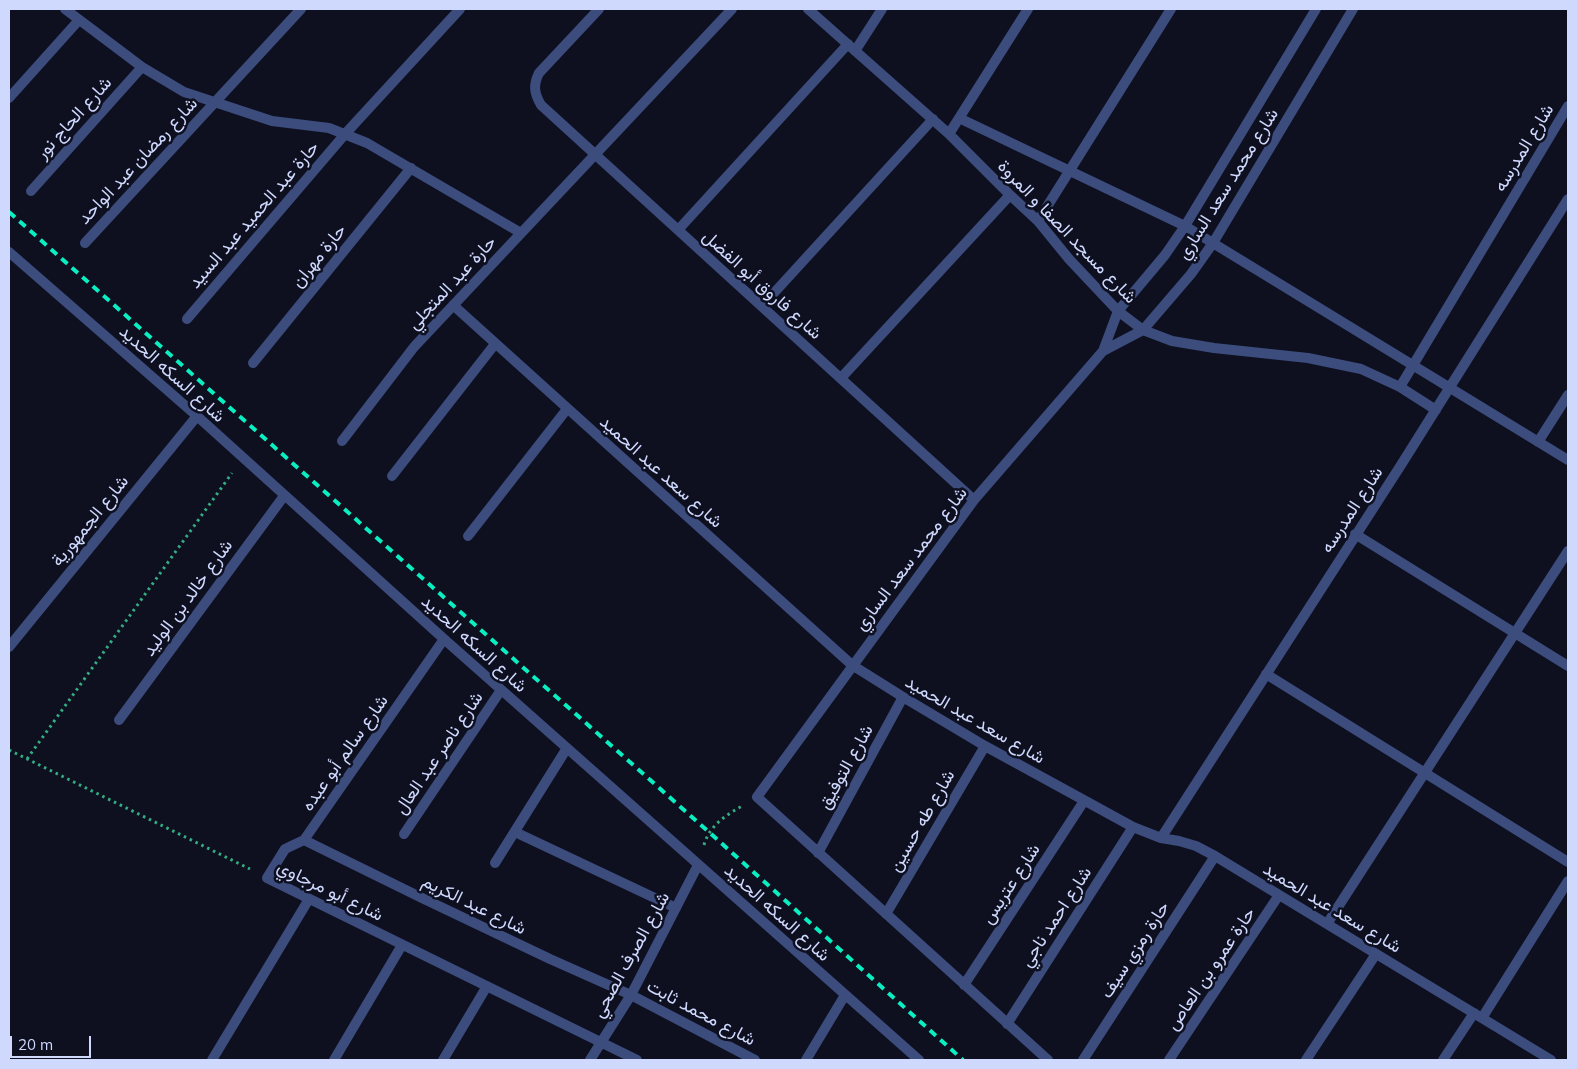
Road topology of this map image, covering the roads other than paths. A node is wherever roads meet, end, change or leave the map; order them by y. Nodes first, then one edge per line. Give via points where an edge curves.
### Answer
1 (65, 9) edge
2 (301, 9) edge
3 (460, 9) edge
4 (599, 9) edge
5 (732, 9) edge
6 (808, 9) edge
7 (882, 9) edge
8 (1028, 9) edge
9 (1171, 9) edge
10 (1316, 9) edge
11 (1353, 9) edge
12 (79, 20) junction
13 (851, 47) junction
14 (142, 67) junction
15 (9, 98) edge
16 (214, 102) junction
17 (1568, 106) edge
18 (959, 118) junction
19 (933, 119) junction
20 (346, 133) junction
21 (949, 134) junction
22 (595, 155) junction
23 (411, 168) junction
24 (1070, 170) junction
25 (31, 191) dead end
26 (1010, 195) junction
27 (1568, 199) edge
28 (1038, 220) junction
29 (1185, 226) junction
30 (678, 230) junction
31 (520, 233) junction
32 (86, 242) dead end
33 (1213, 243) junction
34 (9, 252) edge
35 (452, 306) junction
36 (762, 306) junction
37 (1118, 311) junction
38 (187, 319) dead end
39 (1143, 330) junction
40 (495, 344) junction
41 (1103, 351) junction
42 (253, 363) dead end
43 (1413, 367) junction
44 (841, 378) junction
45 (1400, 387) junction
46 (1449, 389) junction
47 (1568, 395) edge
48 (567, 409) junction
49 (1436, 410) junction
50 (197, 416) junction
51 (342, 441) dead end
52 (1538, 442) junction
53 (1568, 460) edge
54 (392, 476) dead end
55 (284, 496) junction
56 (974, 500) junction
57 (1355, 534) junction
58 (468, 536) dead end
59 (1568, 551) edge
60 (1515, 634) junction
61 (444, 639) junction
62 (9, 646) edge
63 (852, 665) junction
64 (1568, 666) edge
65 (1266, 674) junction
66 (501, 690) junction
67 (903, 698) junction
68 (118, 720) dead end
69 (985, 746) junction
70 (567, 748) junction
71 (1425, 773) junction
72 (1084, 801) junction
73 (1133, 828) junction
74 (515, 832) junction
75 (404, 834) dead end
76 (1161, 838) junction
77 (304, 840) junction
78 (818, 853) junction
79 (1214, 856) junction
80 (1568, 862) edge
81 (495, 863) dead end
82 (698, 865) junction
83 (267, 878) joint
84 (1568, 881) edge
85 (1279, 895) junction
86 (309, 899) junction
87 (676, 908) junction
88 (886, 914) junction
89 (1328, 924) junction
90 (402, 945) junction
91 (1376, 954) junction
92 (964, 984) junction
93 (487, 986) junction
94 (631, 995) junction
95 (845, 995) junction
96 (1478, 1016) junction
97 (1007, 1024) junction
98 (601, 1042) junction
99 (212, 1060) edge
100 (334, 1060) edge
101 (443, 1060) edge
102 (590, 1060) edge
103 (637, 1060) edge
104 (755, 1060) edge
105 (806, 1060) edge
106 (918, 1060) edge
107 (1048, 1060) edge
108 (1083, 1060) edge
109 (1169, 1060) edge
110 (1306, 1060) edge
111 (1443, 1060) edge
112 (1551, 1060) edge

1 - 12 street
2 - 16 street, شارع رمضان عبد الواحد
3 - 20 street, حارة عبد الحميد عبد السيد
4 - 22 street, شارع فاروق أبو الفضل via 539,73 534,89 541,105
5 - 22 street, حارة عبد المتجلي
6 - 13 street, شارع مسجد الصفا و المروة
7 - 13 street
8 - 18 street
9 - 24 street
10 - 29 street, شارع محمد سعد الساري
11 - 33 street, شارع محمد سعد الساري
12 - 14 street
12 - 15 street
13 - 19 street, شارع مسجد الصفا و المروة
13 - 30 street
14 - 16 street via 184,92
14 - 25 street, شارع الحاج نور
16 - 20 street via 272,121
16 - 32 street, شارع رمضان عبد الواحد
17 - 43 street, شارع المدرسه
18 - 21 street
18 - 24 street
19 - 21 street, شارع مسجد الصفا و المروة
19 - 36 street
20 - 23 street
20 - 38 street, حارة عبد الحميد عبد السيد
21 - 26 street, شارع مسجد الصفا و المروة
22 - 30 street, شارع فاروق أبو الفضل
22 - 31 street, حارة عبد المتجلي
23 - 31 street
23 - 42 street, حارة مهران
24 - 28 street
24 - 29 street
26 - 28 street, شارع مسجد الصفا و المروة
26 - 44 street
27 - 46 street, شارع المدرسه
28 - 37 street, شارع مسجد الصفا و المروة
29 - 33 street
29 - 37 street, شارع محمد سعد الساري
30 - 36 street, شارع فاروق أبو الفضل
31 - 35 street, حارة عبد المتجلي
33 - 39 street, شارع محمد سعد الساري
33 - 43 street
34 - 50 street, شارع السكه الحديد
35 - 40 street, شارع سعد عبد الحميد
35 - 51 street, حارة عبد المتجلي via 414,347
36 - 44 street, شارع فاروق أبو الفضل
37 - 39 street, شارع مسجد الصفا و المروة
37 - 41 street, شارع محمد سعد الساري
39 - 41 street, شارع محمد سعد الساري
39 - 45 street, شارع مسجد الصفا و المروة via 1172,341 1308,358 1361,369
40 - 48 street, شارع سعد عبد الحميد
40 - 54 street
41 - 56 street, شارع محمد سعد الساري
43 - 45 street, شارع المدرسه
43 - 46 street
44 - 56 street, شارع فاروق أبو الفضل
45 - 49 street, شارع مسجد الصفا و المروة
46 - 49 street, شارع المدرسه
46 - 52 street
47 - 52 street
48 - 58 street
48 - 63 street, شارع سعد عبد الحميد
49 - 57 street, شارع المدرسه
50 - 55 street, شارع السكه الحديد
50 - 62 street, شارع الجمهورية
52 - 53 street
55 - 61 street, شارع السكه الحديد
55 - 68 street, شارع خالد بن الوليد
56 - 63 street, شارع محمد سعد الساري
57 - 60 street
57 - 65 street, شارع المدرسه
59 - 60 street
60 - 64 street
60 - 71 street
61 - 66 street, شارع السكه الحديد
61 - 77 street, شارع سالم أبو عبده
63 - 67 street, شارع سعد عبد الحميد
63 - 78 street, شارع محمد سعد الساري via 757,797
65 - 71 street
65 - 76 street, شارع المدرسه
66 - 70 street, شارع السكه الحديد
66 - 75 street, شارع ناصر عبد العال
67 - 69 street, شارع سعد عبد الحميد
67 - 78 street, شارع التوفيق
69 - 72 street, شارع سعد عبد الحميد
69 - 88 street, شارع طه حسين
70 - 74 street
70 - 82 street, شارع السكه الحديد
71 - 80 street
71 - 89 street
72 - 73 street, شارع سعد عبد الحميد
72 - 92 street, شارع عتريس
73 - 76 street, شارع سعد عبد الحميد
73 - 97 street, شارع احمد ناجي
74 - 81 street
74 - 87 street
76 - 79 street, شارع سعد عبد الحميد via 1196,846
77 - 83 street, شارع سالم أبو عبده via 285,848
77 - 94 street, شارع عبد الكريم
78 - 88 street
79 - 85 street, شارع سعد عبد الحميد
79 - 108 street, حارة رمزي سيف
82 - 87 street, شارع الصرف الصحي
82 - 95 street, شارع السكه الحديد
83 - 86 street, شارع أبو مرجاوي
84 - 96 street
85 - 89 street, شارع سعد عبد الحميد
85 - 109 street, حارة عمرو بن العاص
86 - 90 street, شارع أبو مرجاوي
86 - 99 street
87 - 94 street, شارع الصرف الصحي
88 - 92 street
89 - 91 street, شارع سعد عبد الحميد
90 - 93 street, شارع أبو مرجاوي
90 - 100 street
91 - 96 street, شارع سعد عبد الحميد
91 - 110 street
92 - 97 street
93 - 98 street, شارع أبو مرجاوي
93 - 101 street
94 - 98 street, شارع الصرف الصحي
94 - 104 street, شارع محمد ثابت
95 - 105 street
95 - 106 street, شارع السكه الحديد
96 - 111 street
96 - 112 street, شارع سعد عبد الحميد
97 - 107 street
98 - 102 street, شارع الصرف الصحي
98 - 103 street, شارع أبو مرجاوي

